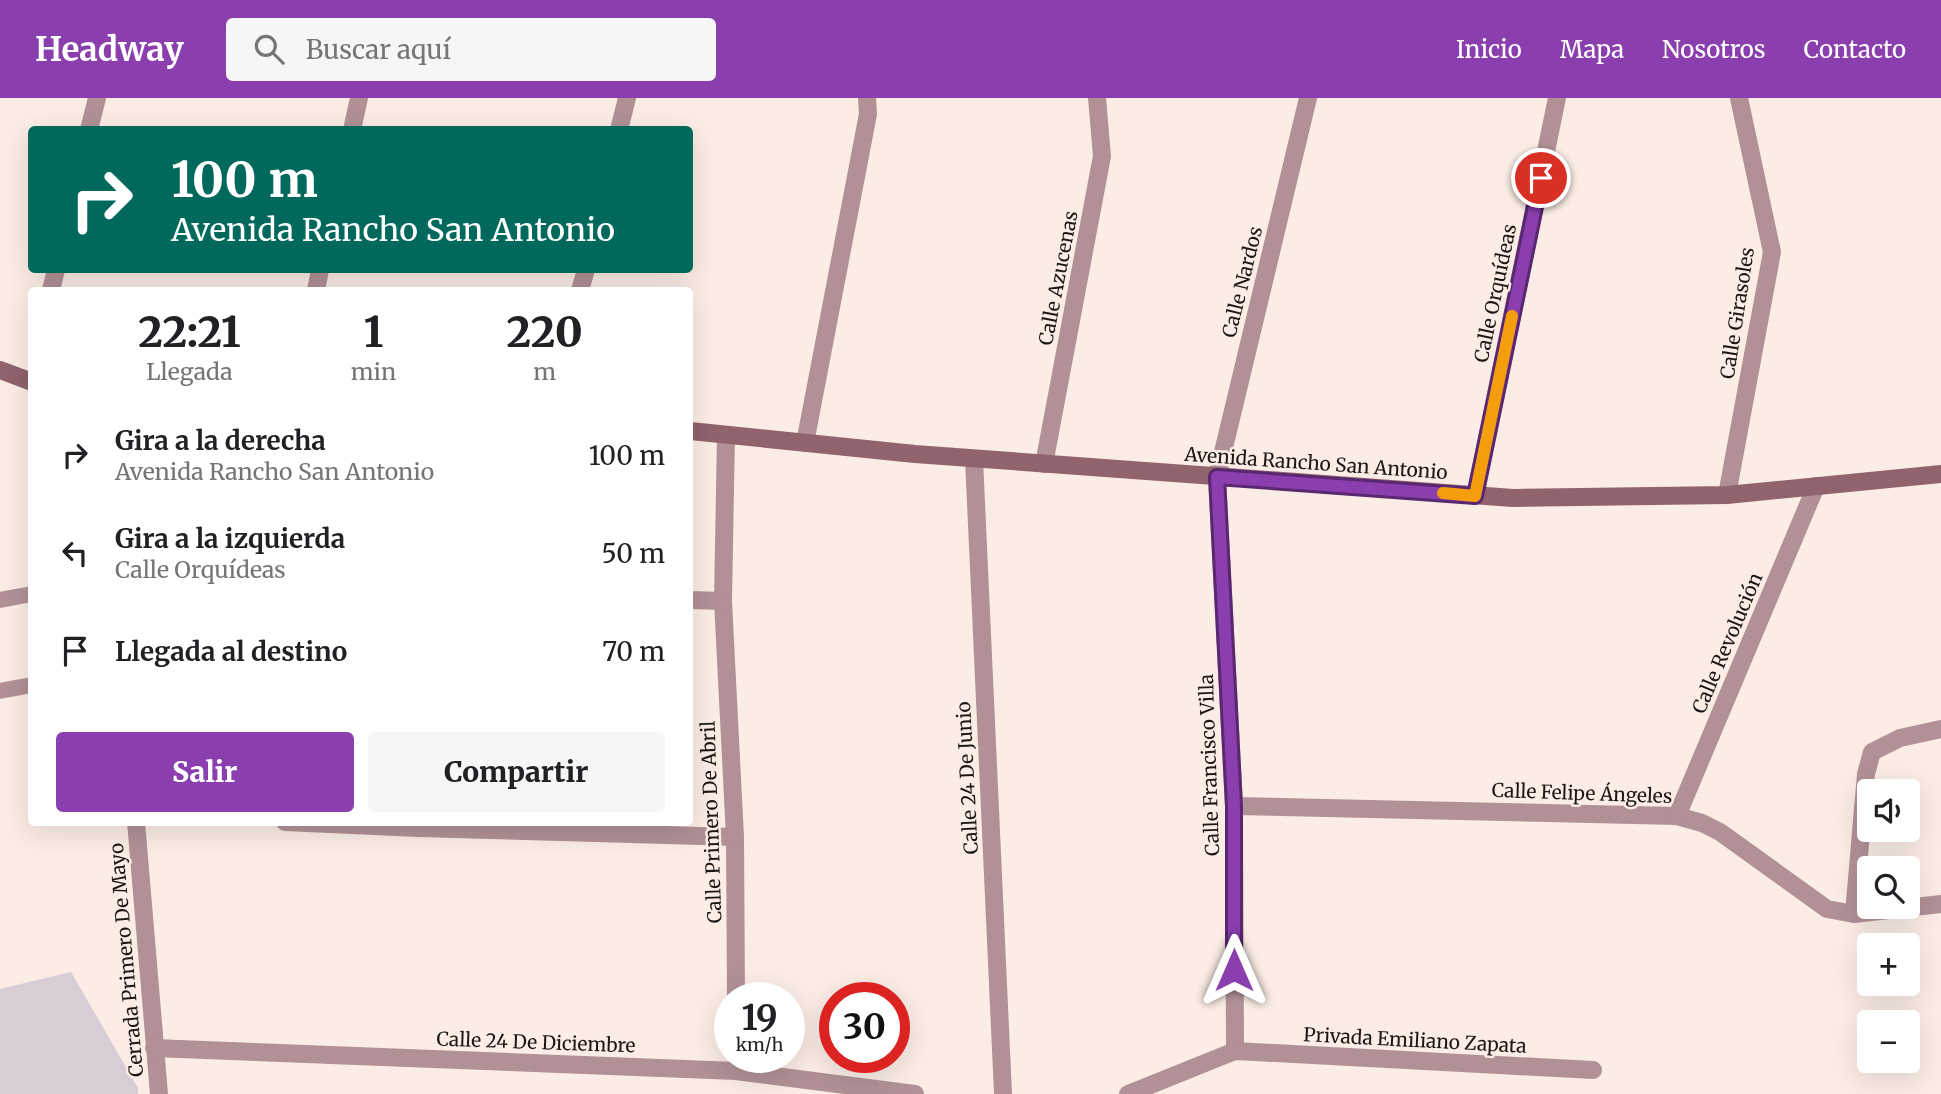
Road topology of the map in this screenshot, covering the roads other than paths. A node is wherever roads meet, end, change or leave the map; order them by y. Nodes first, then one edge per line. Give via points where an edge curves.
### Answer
1 (97, 98) edge
2 (359, 98) edge
3 (627, 98) edge
4 (867, 98) edge
5 (1097, 98) edge
6 (1308, 98) edge
7 (1557, 98) edge
8 (1739, 98) edge
9 (90, 126) edge
10 (353, 126) edge
11 (620, 126) edge
12 (0, 370) edge
13 (28, 377) edge
14 (693, 431) edge
15 (726, 435) junction
16 (805, 443) junction
17 (974, 459) junction
18 (1044, 464) junction
19 (1941, 474) edge
20 (1217, 477) junction
21 (1816, 486) junction
22 (1727, 495) junction
23 (1475, 496) junction
24 (28, 595) edge
25 (0, 600) edge
26 (693, 600) edge
27 (723, 601) junction
28 (28, 686) edge
29 (0, 691) edge
30 (1941, 729) edge
31 (1234, 806) junction
32 (1678, 816) junction
33 (136, 826) edge
34 (374, 826) edge
35 (735, 836) junction
36 (1941, 904) edge
37 (1854, 914) junction
38 (736, 982) edge
39 (154, 1048) junction
40 (1235, 1051) junction
41 (714, 1063) edge
42 (1594, 1070) dead end
43 (790, 1073) edge
44 (159, 1094) edge
45 (915, 1094) edge
46 (1003, 1094) edge
47 (1128, 1094) edge

1 - 9 street
2 - 10 street
3 - 11 street
4 - 16 street via 868,114
5 - 18 street, Calle Azucenas via 1102,156
6 - 20 street, Calle Nardos
7 - 23 street, Calle Orquídeas
8 - 22 street, Calle Girasoles via 1772,252
12 - 13 street
14 - 15 street, Avenida Rancho San Antonio
15 - 16 street, Avenida Rancho San Antonio
15 - 27 street, Calle Primero De Abril
16 - 17 street, Avenida Rancho San Antonio
17 - 18 street, Avenida Rancho San Antonio
17 - 46 street, Calle 24 De Junio
18 - 20 street, Avenida Rancho San Antonio
19 - 21 street, Avenida Rancho San Antonio
20 - 23 street, Avenida Rancho San Antonio
20 - 31 street, Calle Francisco Villa
21 - 22 street, Avenida Rancho San Antonio
21 - 32 street, Calle Revolución
22 - 23 street, Avenida Rancho San Antonio
24 - 25 lane
26 - 27 street
27 - 35 street, Calle Primero De Abril
28 - 29 lane
30 - 37 street via 1900,737 1872,751
31 - 32 street, Calle Felipe Ángeles
31 - 40 street, Calle Francisco Villa
32 - 37 street, Calle Felipe Ángeles via 1720,832 1827,909
33 - 39 street, Cerrada Primero De Mayo
34 - 35 street
35 - 38 street, Calle Primero De Abril
36 - 37 street, Calle Felipe Ángeles
39 - 41 street, Calle 24 De Diciembre
39 - 44 street, Cerrada Primero De Mayo
40 - 42 street, Privada Emiliano Zapata
40 - 47 street
43 - 45 street, Calle 24 De Diciembre

